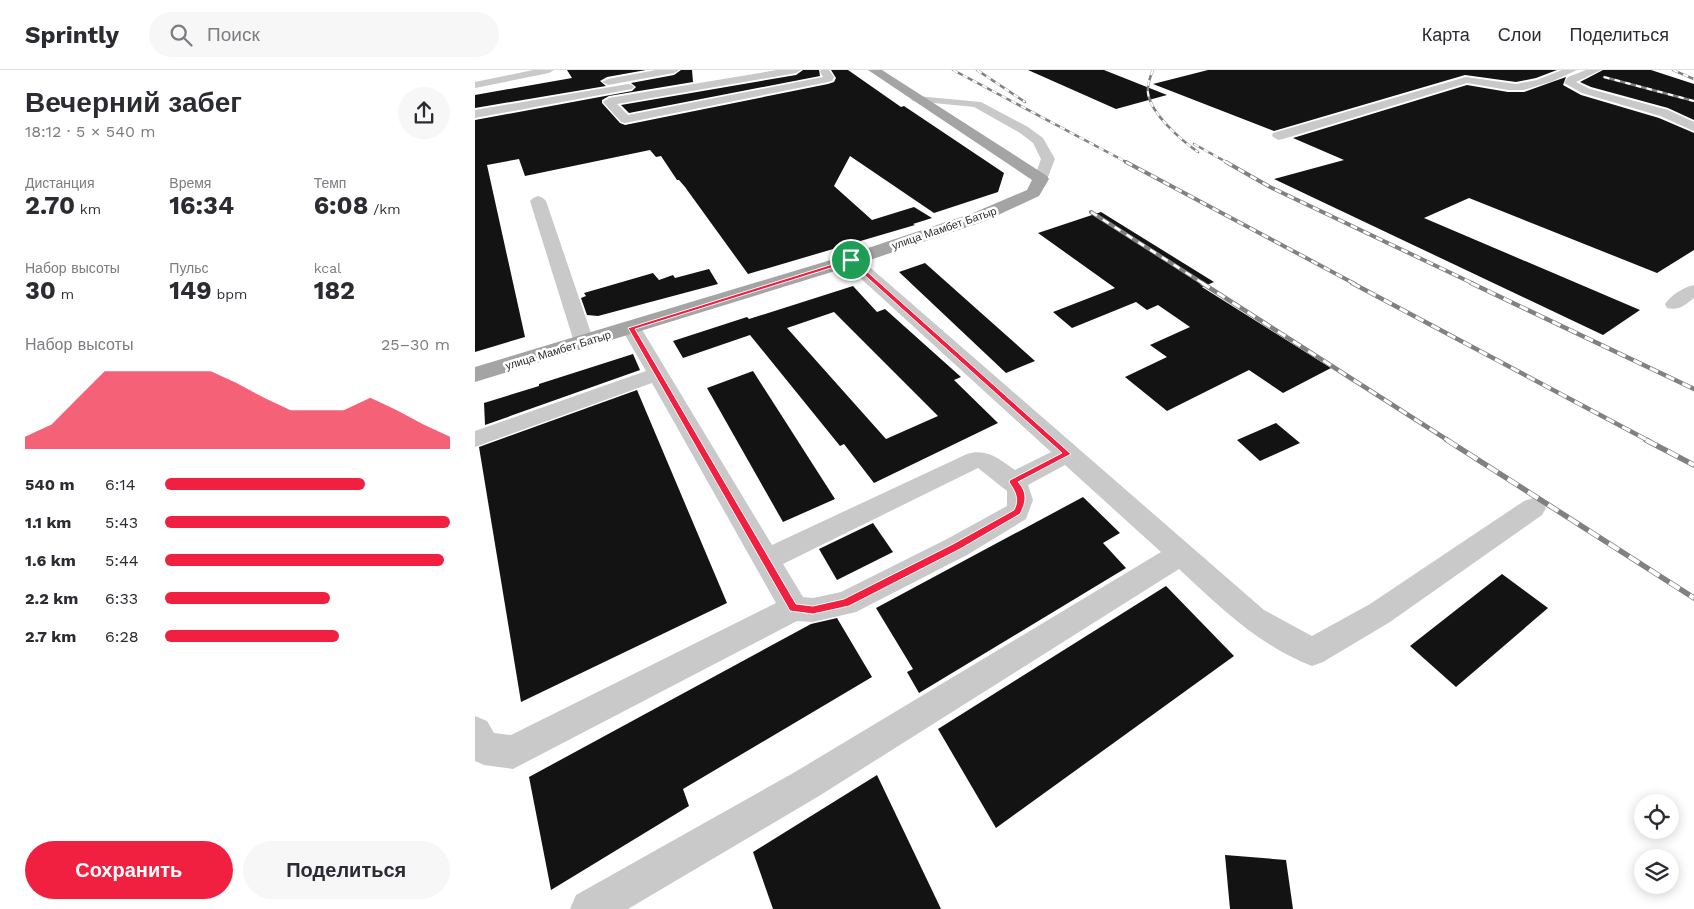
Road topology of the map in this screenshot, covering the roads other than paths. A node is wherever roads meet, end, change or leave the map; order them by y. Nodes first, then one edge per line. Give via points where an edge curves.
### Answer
1 (549, 70) edge
2 (645, 70) edge
3 (674, 70) edge
4 (797, 70) edge
5 (837, 70) edge
6 (874, 70) edge
7 (1572, 70) edge
8 (1596, 70) edge
9 (819, 72) edge
10 (704, 74) dead end
11 (598, 78) dead end
12 (475, 85) edge
13 (917, 99) junction
14 (475, 106) edge
15 (475, 114) edge
16 (1676, 118) junction
17 (1694, 120) edge
18 (1694, 127) edge
19 (1278, 136) dead end
20 (1041, 179) junction
21 (538, 201) dead end
22 (851, 260) junction
23 (1694, 290) edge
24 (1673, 304) dead end
25 (631, 328) junction
26 (584, 342) junction
27 (658, 374) junction
28 (475, 375) edge
29 (475, 439) edge
30 (1067, 454) junction
31 (1013, 482) junction
32 (1533, 508) dead end
33 (1182, 553) junction
34 (766, 560) junction
35 (794, 608) junction
36 (475, 732) edge
37 (590, 909) edge

1 - 12 street
2 - 11 street
3 - 14 street
4 - 9 street via 609,102 625,119 828,80 829,77
5 - 9 street
6 - 13 main road
7 - 19 street via 1517,87 1465,80
8 - 16 street via 1570,82 1586,92
10 - 15 street
13 - 20 main road
13 - 20 street via 977,104 1024,130 1038,141 1048,159
16 - 17 street
16 - 18 street
20 - 22 main road, улица Мамбет Батыр via 1033,193 1016,202
21 - 26 street
22 - 25 main road, улица Мамбет Батыр
22 - 30 street
23 - 24 street
25 - 26 main road, улица Мамбет Батыр
25 - 27 street
26 - 28 main road, улица Мамбет Батыр
27 - 29 street
27 - 34 street
30 - 31 street
30 - 33 street
31 - 34 street via 984,460 975,460
31 - 35 street via 1021,495 1017,512 957,547 846,603 813,610
32 - 33 street via 1380,613 1312,652 1254,619
33 - 37 street via 807,784
34 - 35 street
35 - 36 street via 513,752 484,748

